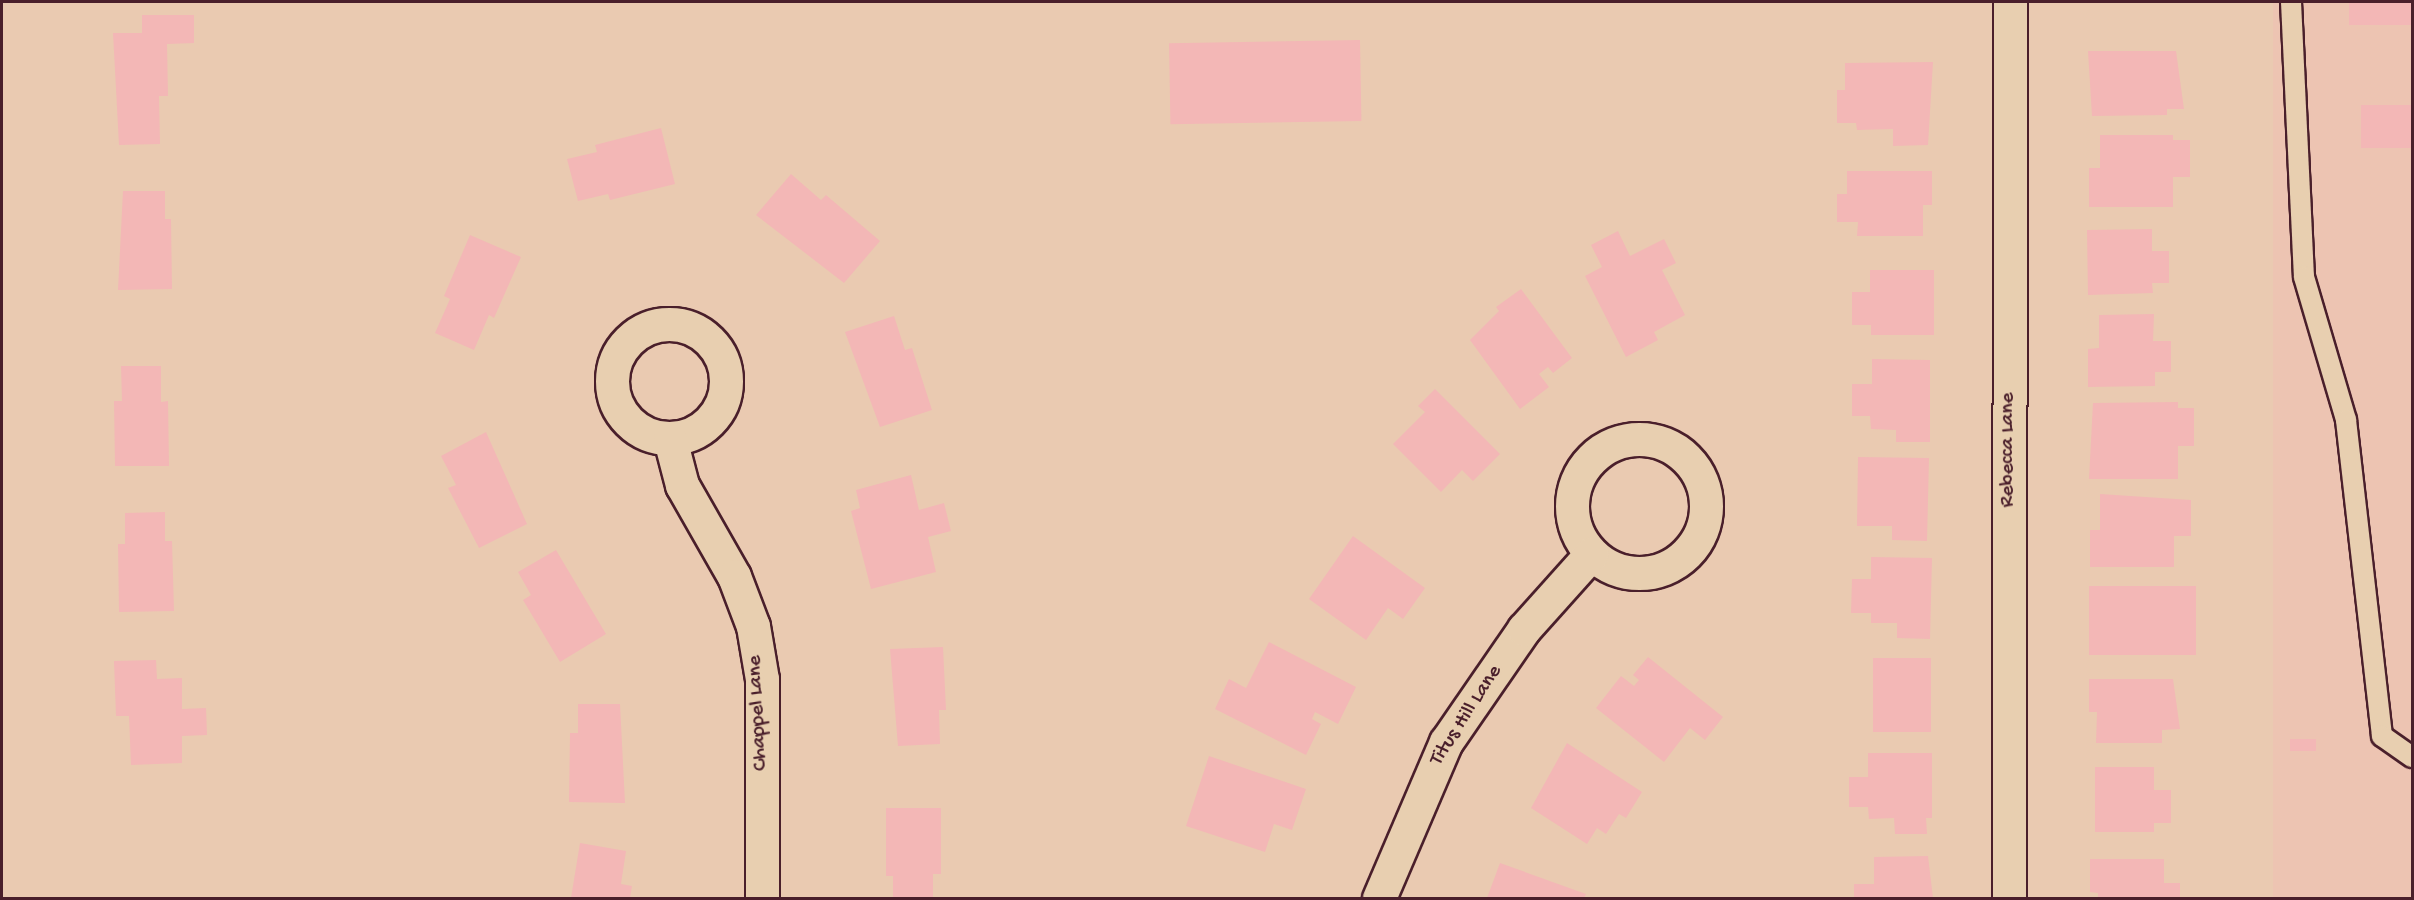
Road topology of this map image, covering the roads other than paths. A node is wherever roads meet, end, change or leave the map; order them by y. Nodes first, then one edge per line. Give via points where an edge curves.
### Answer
1 (2010, 2) edge
2 (2291, 2) edge
3 (670, 439) dead end
4 (1591, 554) junction
5 (2412, 757) edge
6 (762, 898) edge
7 (1379, 898) edge
8 (2009, 898) edge

1 - 8 street, Rebecca Lane
2 - 5 lane via 2304,277 2346,420 2382,736
3 - 6 street, Chappel Lane via 682,485 734,576 753,626 762,679
4 - 4 street via 1633,574 1678,563 1705,525 1707,501 1701,478 1688,459 1646,438 1601,450 1579,477 1572,512
4 - 7 street, Titus Hill Lane via 1524,629 1446,742

